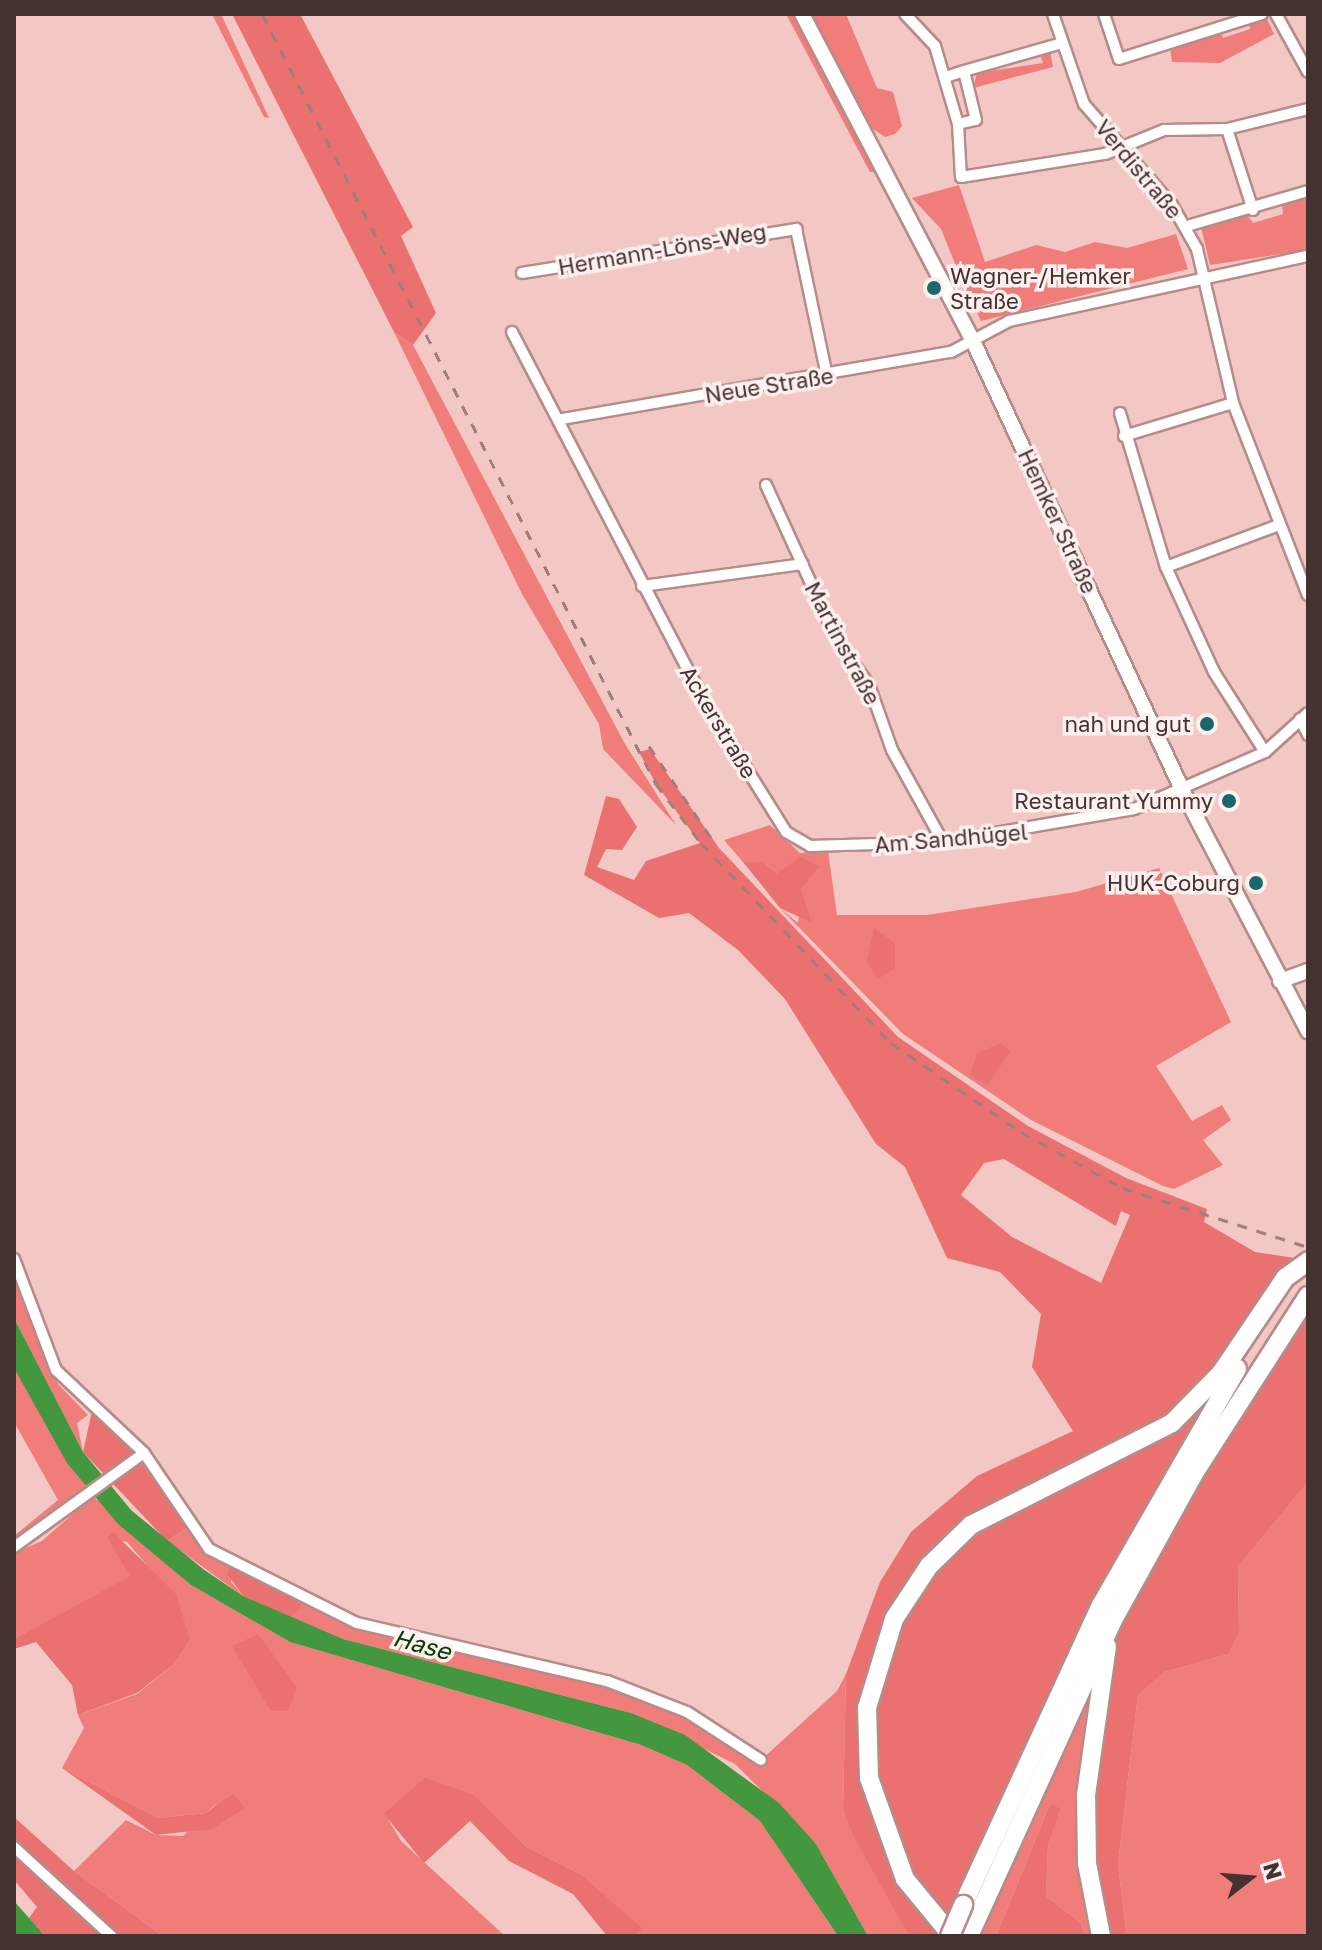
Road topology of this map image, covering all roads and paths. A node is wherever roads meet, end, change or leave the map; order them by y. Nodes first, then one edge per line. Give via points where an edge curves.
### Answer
1 (802, 14) edge
2 (905, 14) edge
3 (1053, 14) edge
4 (1104, 14) edge
5 (1262, 14) edge
6 (1276, 14) edge
7 (1062, 43) junction
8 (964, 71) junction
9 (1308, 72) edge
10 (945, 77) junction
11 (1308, 109) edge
12 (958, 124) junction
13 (1227, 129) junction
14 (1117, 148) junction
15 (1308, 191) edge
16 (1253, 210) junction
17 (1187, 226) junction
18 (1308, 256) edge
19 (522, 273) dead end
20 (1206, 281) junction
21 (512, 332) dead end
22 (972, 339) junction
23 (827, 376) junction
24 (1233, 403) junction
25 (1120, 413) dead end
26 (562, 419) junction
27 (1124, 436) junction
28 (766, 485) dead end
29 (1276, 526) junction
30 (802, 564) junction
31 (1166, 567) junction
32 (642, 586) junction
33 (1308, 595) edge
34 (1304, 716) edge
35 (1308, 735) edge
36 (1265, 752) junction
37 (1183, 792) junction
38 (943, 842) junction
39 (810, 846) joint
40 (1308, 971) edge
41 (1280, 981) junction
42 (1308, 1031) edge
43 (14, 1259) edge
44 (1308, 1262) edge
45 (1296, 1286) edge
46 (144, 1453) junction
47 (14, 1547) edge
48 (1112, 1622) junction
49 (761, 1760) dead end
50 (14, 1847) edge
51 (970, 1911) junction
52 (111, 1936) edge
53 (951, 1936) edge
54 (969, 1936) edge
55 (1101, 1936) edge

1 - 22 main road, Hemker Straße
2 - 10 street via 935,46
3 - 7 street, Verdistraße
4 - 5 street via 1119,59
6 - 9 street
7 - 8 street
7 - 14 street, Verdistraße via 1084,104
8 - 10 street
8 - 12 street via 976,120
10 - 12 street
11 - 13 street
12 - 14 street via 961,177
13 - 14 street via 1164,130
13 - 16 street
14 - 17 street, Verdistraße
15 - 16 street
16 - 17 street
17 - 20 street, Verdistraße
18 - 20 street, Neue Straße
19 - 23 street, Hermann-Löns-Weg via 796,229
20 - 22 street, Neue Straße via 1009,321
20 - 24 street, Verdistraße
21 - 26 street, Ackerstraße
22 - 23 street, Neue Straße via 951,352
22 - 37 main road, Hemker Straße
23 - 26 street, Neue Straße
24 - 27 street
24 - 29 street, Verdistraße
25 - 27 street
26 - 32 street, Ackerstraße
27 - 31 street
28 - 30 street, Martinstraße
29 - 31 street
29 - 33 street, Verdistraße
30 - 32 street
30 - 38 street, Martinstraße
31 - 36 street via 1214,672
32 - 39 street, Ackerstraße via 786,832
34 - 35 street
34 - 36 street, Am Sandhügel
36 - 37 street, Am Sandhügel
37 - 38 street, Am Sandhügel via 1069,825
37 - 41 main road, Hemker Straße
38 - 39 street, Am Sandhügel
40 - 41 main road
41 - 42 main road, Hemker Straße
43 - 46 street via 56,1370
44 - 45 highway
45 - 48 highway
45 - 51 highway via 1132,1545
45 - 53 highway via 1182,1415 971,1525 929,1566 894,1619 867,1708 869,1778 905,1879
46 - 47 street
46 - 49 street via 209,1549 283,1591 357,1623 607,1681 687,1712
48 - 51 highway
48 - 55 highway via 1086,1795 1087,1863
50 - 52 street
51 - 53 highway, bridge
51 - 54 highway

